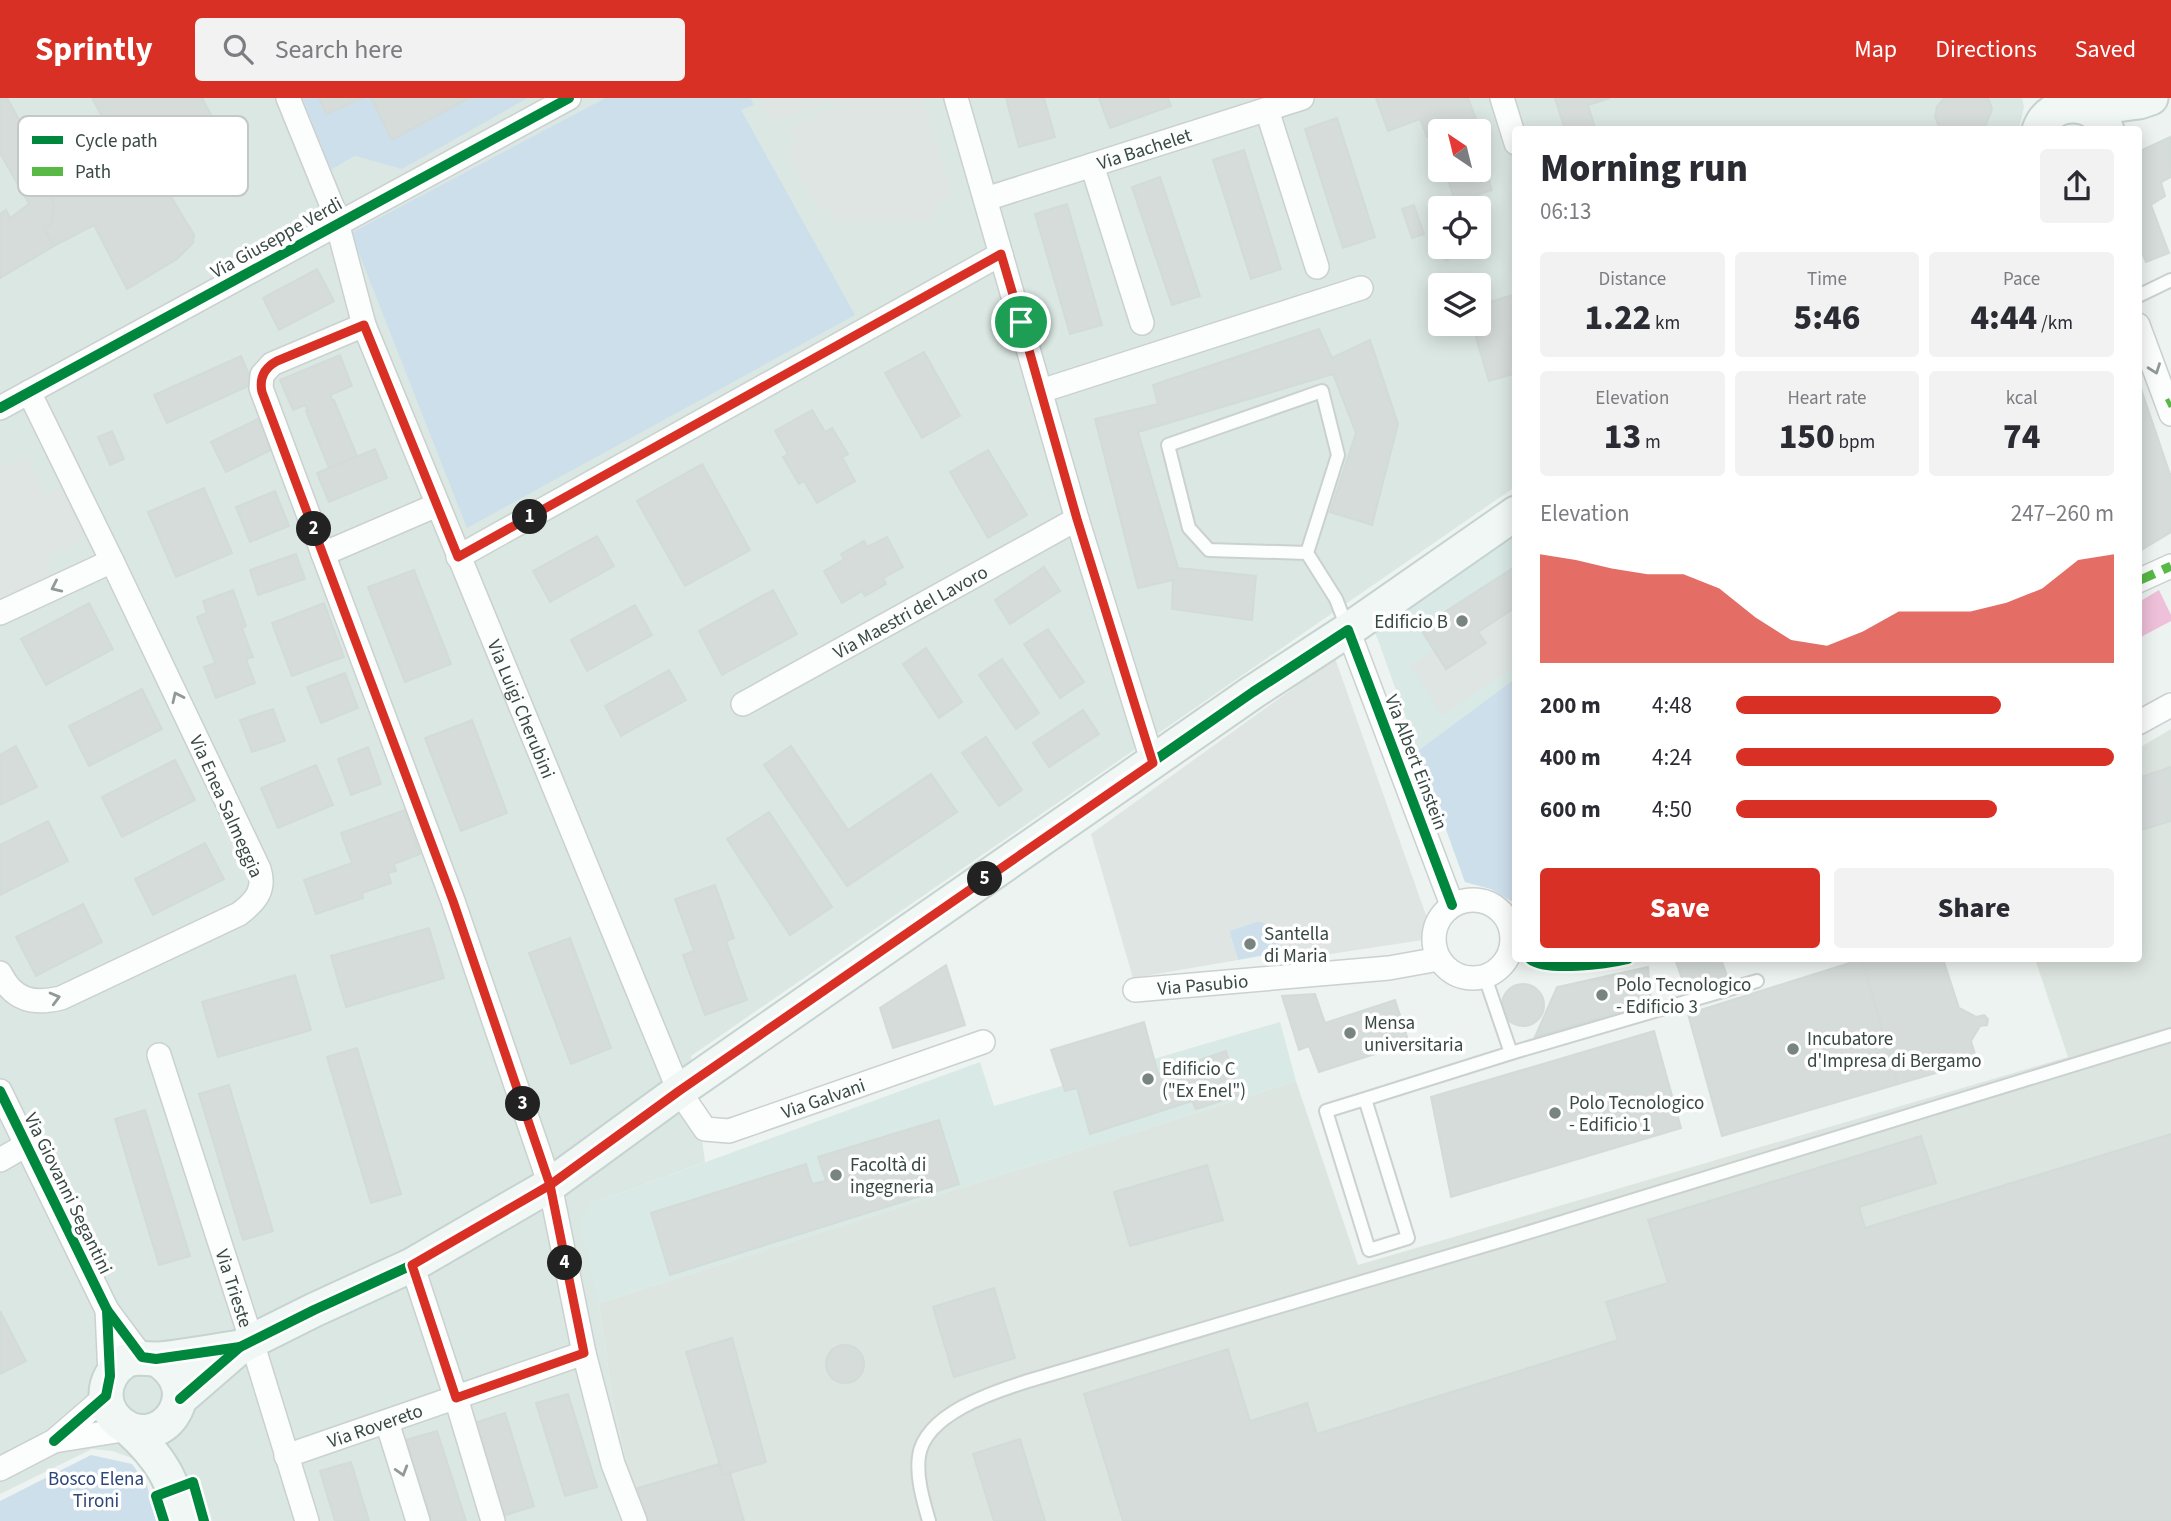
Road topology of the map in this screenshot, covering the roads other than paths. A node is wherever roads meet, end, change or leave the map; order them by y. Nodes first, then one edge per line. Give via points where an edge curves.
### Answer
1 (288, 98) edge
2 (569, 98) edge
3 (956, 98) edge
4 (1303, 98) edge
5 (1502, 98) edge
6 (2145, 100) edge
7 (1267, 110) junction
8 (2075, 113) edge
9 (1512, 130) edge
10 (1092, 165) junction
11 (986, 199) junction
12 (338, 223) junction
13 (1001, 254) junction
14 (1317, 267) dead end
15 (2171, 280) edge
16 (1360, 288) dead end
17 (2142, 294) edge
18 (1142, 323) dead end
19 (364, 325) junction
20 (2142, 335) edge
21 (1041, 391) junction
22 (29, 392) junction
23 (2170, 407) edge
24 (0, 408) edge
25 (437, 505) junction
26 (1512, 516) edge
27 (1077, 519) junction
28 (1307, 553) junction
29 (323, 554) junction
30 (458, 557) junction
31 (112, 561) junction
32 (2171, 566) edge
33 (2142, 579) edge
34 (0, 613) edge
35 (1348, 630) junction
36 (743, 704) dead end
37 (2171, 705) edge
38 (2142, 721) edge
39 (1153, 763) junction
40 (1452, 905) junction
41 (1512, 929) edge
42 (1512, 946) edge
43 (1439, 959) junction
44 (0, 973) edge
45 (1485, 977) junction
46 (1757, 981) dead end
47 (1135, 990) dead end
48 (2171, 1035) edge
49 (983, 1042) dead end
50 (1511, 1053) junction
51 (159, 1055) dead end
52 (0, 1090) edge
53 (679, 1091) junction
54 (1365, 1099) junction
55 (26, 1145) junction
56 (0, 1160) edge
57 (550, 1185) junction
58 (412, 1265) junction
59 (107, 1310) junction
60 (246, 1344) junction
61 (584, 1353) junction
62 (149, 1358) junction
63 (108, 1386) junction
64 (456, 1398) junction
65 (178, 1406) junction
66 (387, 1422) junction
67 (129, 1429) junction
68 (54, 1441) junction
69 (286, 1457) junction
70 (0, 1469) edge
71 (174, 1489) junction
72 (185, 1521) edge
73 (307, 1521) edge
74 (418, 1521) edge
75 (493, 1521) edge
76 (635, 1521) edge
77 (929, 1521) edge

1 - 12 street, Via Luigi Cherubini
2 - 12 street, Via Giuseppe Verdi
3 - 11 street
4 - 7 street, Via Bachelet
5 - 9 street
6 - 8 street
7 - 10 street, Via Bachelet
7 - 14 street
10 - 11 street, Via Bachelet
10 - 18 street
11 - 13 street
12 - 19 street, Via Luigi Cherubini
12 - 22 street, Via Giuseppe Verdi
13 - 21 street
13 - 30 street
15 - 17 lane
16 - 21 street
19 - 25 street, Via Luigi Cherubini
19 - 29 street via 272,364 260,381
20 -> 23 street
21 - 27 street
22 - 24 street, Via Giuseppe Verdi
22 - 31 street, Via Enea Salmeggia
25 - 29 street
25 - 30 street, Via Luigi Cherubini
26 - 35 street
27 - 36 street, Via Maestri del Lavoro
27 - 39 street
28 - 28 lane via 1338,455 1322,391 1168,445 1189,528 1209,550
28 - 35 lane via 1336,599
29 - 57 street via 453,901
30 - 53 street, Via Luigi Cherubini
31 -> 34 street
44 -> 31 street, Via Enea Salmeggia via 20,998 43,1002 61,998 239,914 261,890 259,869
32 - 33 street
35 - 39 street
35 - 40 street, Via Albert Einstein
37 - 38 street
39 - 53 street
40 - 41 street via 1463,900 1488,902 1499,908
40 - 43 street via 1436,924 1433,936
42 - 45 street via 1495,972
43 - 45 street via 1458,976
43 - 47 street, Via Pasubio via 1389,968
45 - 50 lane
46 - 50 lane
48 - 77 lane via 997,1392 944,1419 925,1441 919,1473
49 - 53 street, Via Galvani via 729,1131 705,1129
50 - 54 lane
51 - 60 street, Via Trieste
52 - 55 street, Via Giovanni Segantini
53 - 57 street
54 - 54 lane via 1408,1238 1369,1250 1326,1111
55 - 56 street
55 - 59 street, Via Giovanni Segantini
57 - 58 street
57 - 61 street
58 - 60 street
58 - 64 street
59 - 62 street, Via Giovanni Segantini
59 - 63 street, Via Giovanni Segantini
60 - 62 street
60 - 65 street
60 - 69 street, Via Trieste
61 - 64 street, Via Rovereto
61 - 76 street via 613,1464
62 - 63 street via 124,1362
62 - 65 street via 175,1375 180,1387
63 - 67 street via 109,1410
63 - 68 street
64 - 66 street, Via Rovereto
64 - 75 street
65 - 67 street via 166,1423 154,1430
65 - 71 street via 172,1443
66 - 69 street, Via Rovereto
66 -> 74 street
67 - 68 street
67 - 71 street via 162,1464
68 - 70 street
69 - 73 street, Via Trieste
71 - 72 street

